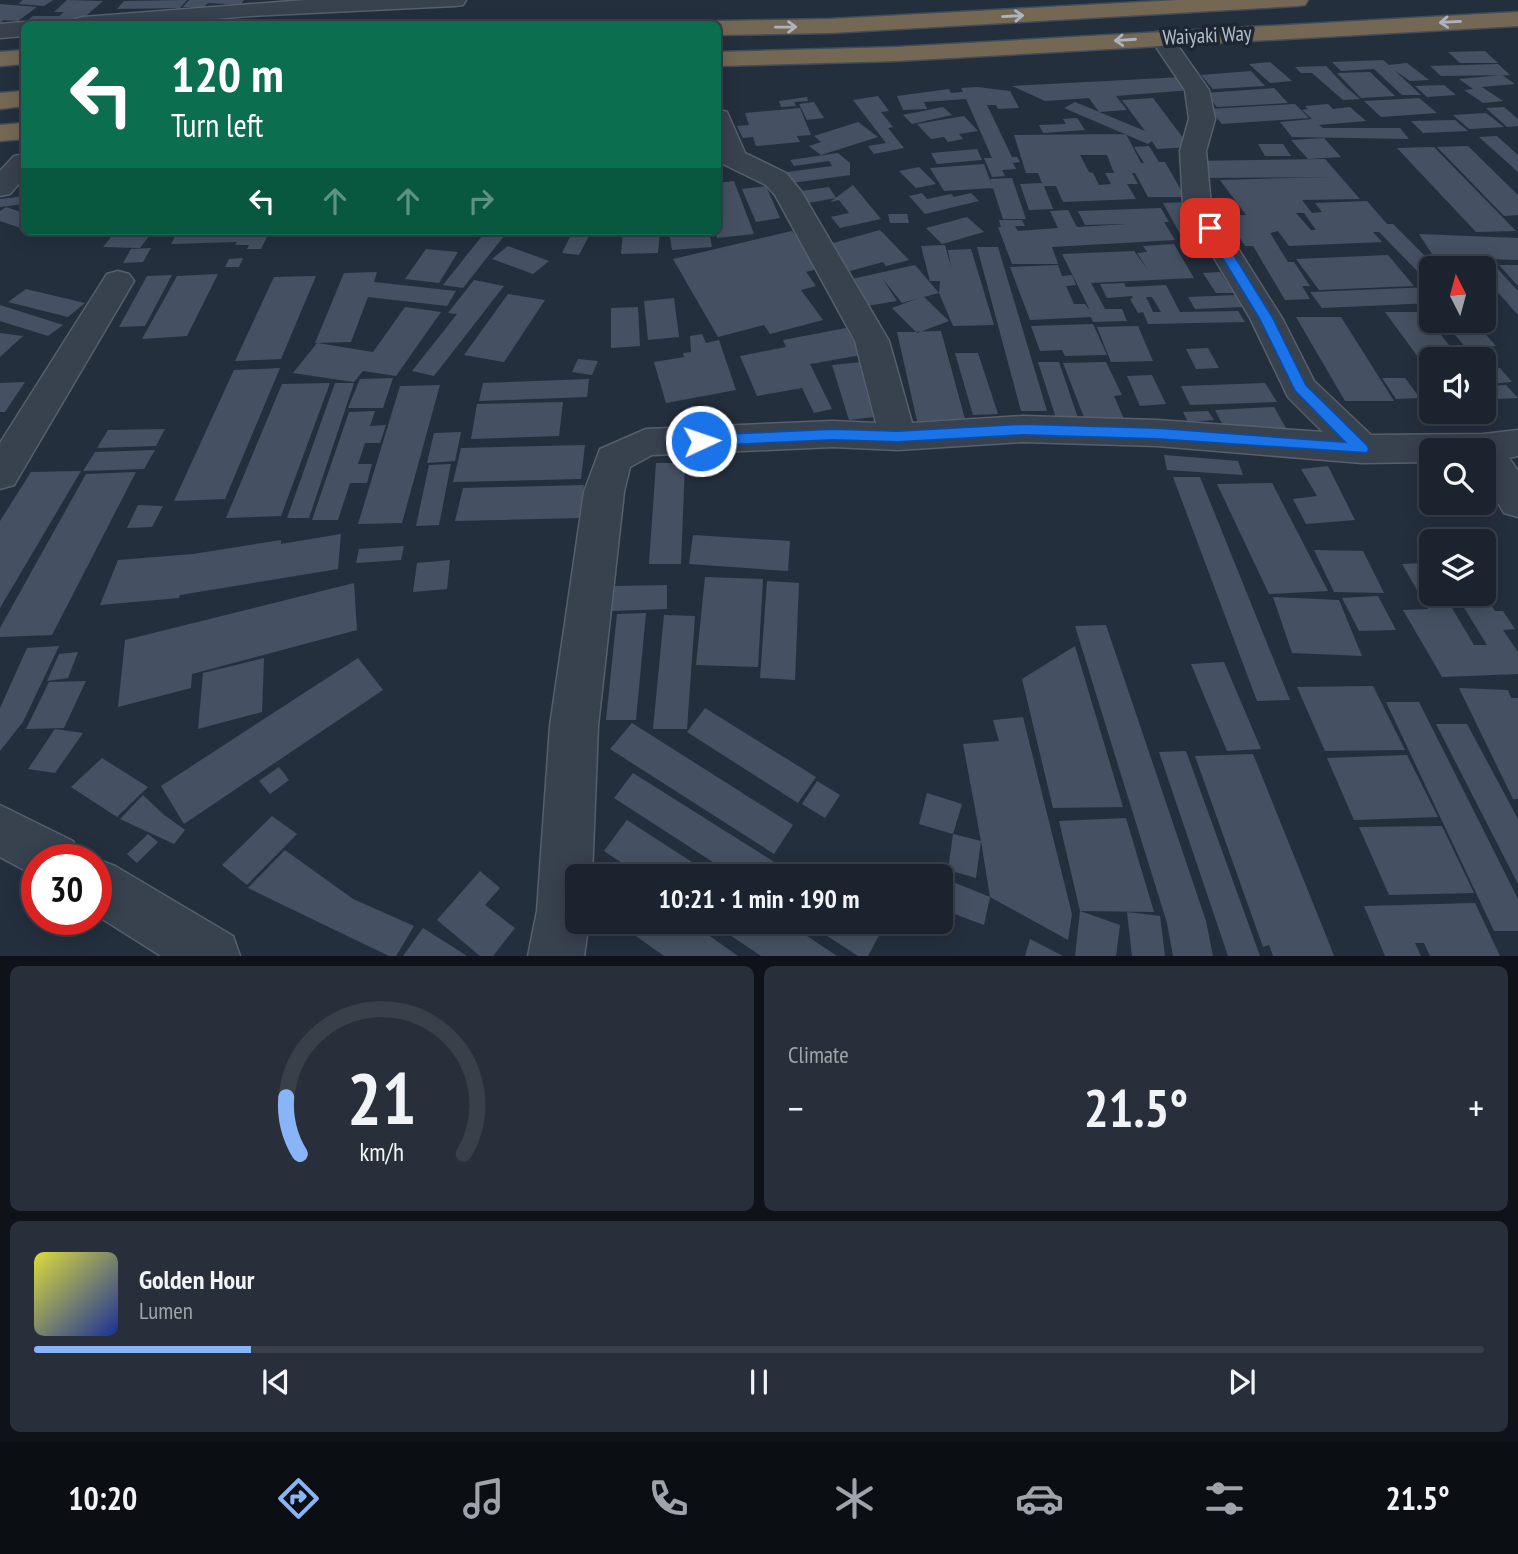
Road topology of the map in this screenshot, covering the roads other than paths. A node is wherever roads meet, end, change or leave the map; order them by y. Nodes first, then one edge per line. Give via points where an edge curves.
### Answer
1 (118, 0) edge
2 (455, 0) edge
3 (1297, 0) edge
4 (380, 3) edge
5 (252, 5) edge
6 (1518, 19) edge
7 (96, 21) edge
8 (118, 21) edge
9 (721, 28) edge
10 (21, 29) edge
11 (0, 31) edge
12 (1161, 37) junction
13 (897, 54) junction
14 (21, 57) edge
15 (0, 59) edge
16 (721, 59) edge
17 (721, 81) edge
18 (21, 99) edge
19 (0, 101) edge
20 (721, 125) edge
21 (21, 131) edge
22 (0, 133) edge
23 (21, 165) edge
24 (0, 188) edge
25 (118, 281) dead end
26 (898, 437) junction
27 (1500, 445) edge
28 (1362, 449) junction
29 (0, 475) edge
30 (1518, 502) edge
31 (0, 830) edge
32 (27, 844) edge
33 (112, 894) edge
34 (213, 956) edge
35 (556, 956) edge

1 - 7 street
2 - 4 street
9 -> 3 highway, Waiyaki Way
4 - 5 street
5 - 8 street
6 -> 12 highway, Waiyaki Way
10 - 11 street
12 -> 13 highway, Waiyaki Way
12 - 28 street via 1197,90 1202,118 1193,150 1197,206 1266,318 1300,388
13 - 16 highway, Waiyaki Way
13 - 17 highway, Waiyaki Way via 800,74
14 - 15 highway
18 - 19 highway
20 - 26 street via 733,158 776,179 787,191 872,341
21 - 22 highway
23 - 24 street
25 - 29 street
26 - 28 street via 1036,429
26 - 35 street via 833,434 646,442 613,459 604,492 574,726 564,911
27 - 28 street
27 - 30 street
31 - 32 street
33 - 34 street

